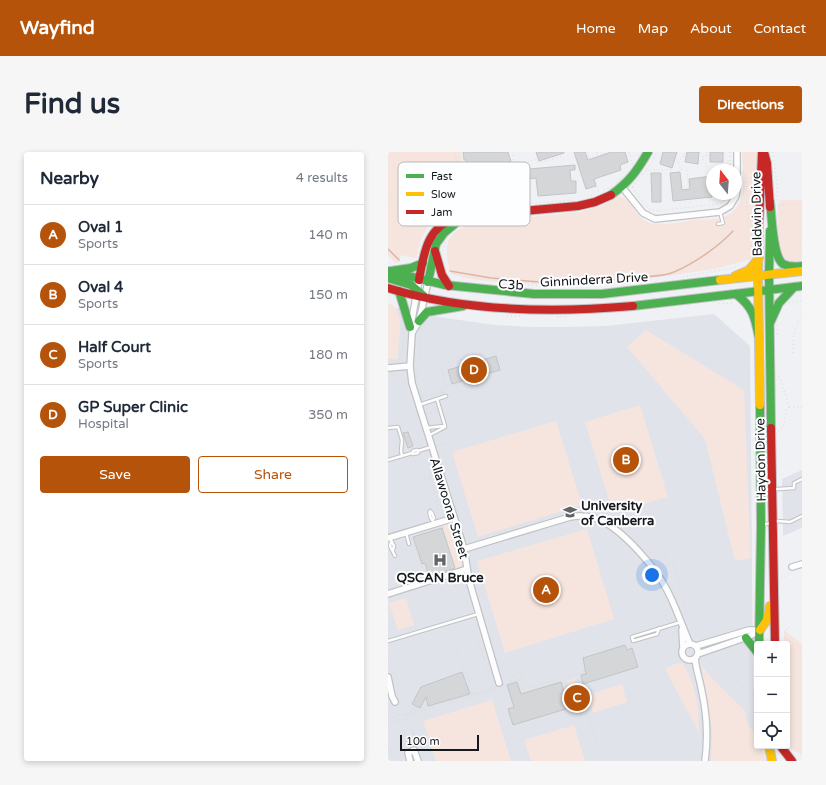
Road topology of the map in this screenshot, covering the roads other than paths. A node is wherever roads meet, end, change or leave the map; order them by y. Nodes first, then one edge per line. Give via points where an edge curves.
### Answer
1 (648, 152) edge
2 (737, 152) edge
3 (763, 152) edge
4 (622, 187) junction
5 (774, 204) junction
6 (530, 211) edge
7 (720, 212) junction
8 (718, 224) dead end
9 (440, 226) edge
10 (452, 226) edge
11 (439, 251) junction
12 (759, 258) junction
13 (423, 263) junction
14 (802, 266) edge
15 (388, 271) edge
16 (802, 271) edge
17 (769, 275) junction
18 (758, 277) junction
19 (388, 278) edge
20 (419, 280) junction
21 (720, 281) junction
22 (428, 282) junction
23 (449, 286) junction
24 (798, 286) edge
25 (388, 288) edge
26 (770, 290) junction
27 (399, 291) junction
28 (759, 291) junction
29 (419, 294) junction
30 (736, 294) junction
31 (468, 305) junction
32 (774, 322) junction
33 (421, 323) junction
34 (411, 330) junction
35 (759, 338) junction
36 (410, 366) junction
37 (388, 368) edge
38 (446, 396) dead end
39 (437, 399) junction
40 (418, 405) junction
41 (445, 426) junction
42 (388, 428) edge
43 (426, 428) junction
44 (428, 436) junction
45 (432, 448) junction
46 (402, 456) junction
47 (388, 460) edge
48 (802, 479) edge
49 (761, 490) junction
50 (773, 490) junction
51 (802, 516) edge
52 (454, 518) junction
53 (773, 523) junction
54 (762, 526) junction
55 (405, 533) junction
56 (390, 539) edge
57 (409, 544) dead end
58 (464, 549) junction
59 (395, 556) dead end
60 (802, 564) edge
61 (792, 567) road end
62 (467, 569) junction
63 (776, 579) junction
64 (388, 594) edge
65 (478, 614) junction
66 (682, 624) junction
67 (659, 628) junction
68 (760, 630) junction
69 (746, 638) junction
70 (388, 641) edge
71 (759, 641) edge
72 (773, 641) edge
73 (774, 641) edge
74 (693, 645) junction
75 (683, 648) junction
76 (754, 648) edge
77 (697, 656) junction
78 (689, 660) junction
79 (696, 671) junction
80 (390, 676) edge
81 (499, 685) road end
82 (390, 697) edge
83 (395, 702) dead end
84 (770, 749) edge
85 (782, 749) edge
86 (783, 749) edge
87 (410, 761) edge
88 (418, 761) edge
89 (705, 761) edge
90 (772, 761) edge
91 (784, 761) edge
92 (792, 761) edge

1 - 4 main road via 637,171
2 - 7 street via 736,196 730,206
3 - 5 main road, Baldwin Drive
3 - 12 main road, Baldwin Drive
4 - 6 main road via 597,201 577,207
4 - 7 street via 643,213 652,218
5 - 14 main road via 776,252 782,262 792,267
5 - 17 main road, Baldwin Drive
7 - 8 lane via 723,223
9 - 13 main road via 427,244
10 - 11 main road via 436,244
11 - 22 main road
11 - 23 main road via 442,275
12 - 18 main road, Baldwin Drive
12 - 21 main road via 746,272
13 - 15 main road via 411,268
13 - 20 main road
15 - 20 main road, Ginninderra Drive
16 - 17 main road, Ginninderra Drive
17 - 18 main road, Ginninderra Drive
17 - 26 main road, Haydon Drive
18 - 21 main road, Ginninderra Drive
18 - 28 main road, Haydon Drive
19 - 29 main road via 411,285
20 - 22 main road, Ginninderra Drive
20 - 29 street
21 - 23 main road, Ginninderra Drive via 602,294 534,294
22 - 23 main road, Ginninderra Drive
22 - 29 street, Allawoona Street
24 - 26 main road
24 - 32 main road via 775,308
25 - 27 main road
26 - 28 main road
26 - 32 main road, Haydon Drive
27 - 29 main road
27 - 34 main road
28 - 30 main road
28 - 35 main road, Haydon Drive
29 - 31 main road
29 - 33 street, Allawoona Street
29 - 34 street, Allawoona Street
30 - 31 main road via 603,309 536,310
30 - 35 main road via 747,303 754,316
31 - 33 main road via 427,312
32 - 50 main road, Haydon Drive
33 - 34 street, Allawoona Street
34 - 36 street, Allawoona Street
35 - 49 main road, Haydon Drive
36 - 37 street
36 - 40 street, Allawoona Street via 413,387 420,398
38 - 39 lane
39 - 40 lane
39 - 41 lane
40 - 43 street, Allawoona Street
41 - 43 lane
41 - 44 lane
42 - 46 lane via 398,427 402,440
43 - 44 street, Allawoona Street
44 - 45 street, Allawoona Street
45 - 46 lane via 415,450
45 - 52 street, Allawoona Street
46 - 47 lane
48 - 50 lane via 794,483 794,488
49 - 50 lane
49 - 54 main road, Haydon Drive
50 - 53 main road, Haydon Drive
51 - 53 lane via 790,522
52 - 55 street via 433,522
52 - 58 street, Allawoona Street
53 - 54 lane
53 - 63 main road, Haydon Drive
54 - 68 main road, Haydon Drive
55 - 56 street
55 - 57 lane
56 - 59 lane via 395,548
58 - 62 street, Allawoona Street
58 - 66 street via 570,517 581,516 605,522 629,541 650,563 667,589
60 - 61 street
62 - 64 street
62 - 65 street, Allawoona Street
63 - 68 main road via 770,592 770,614 766,625
63 - 73 main road, Haydon Drive
65 - 70 lane
65 - 81 street, Allawoona Street
66 - 67 lane
66 - 74 street
66 - 75 street
67 - 67 lane via 632,637 633,641 657,634
68 - 69 street
68 - 71 main road, Haydon Drive
68 - 72 main road via 771,635
68 - 74 street via 748,630
69 - 76 main road
69 - 77 street
74 - 75 street via 686,645
74 - 77 street via 698,649
75 - 78 street via 682,654
77 - 78 street
77 - 79 street
78 - 79 street
79 - 89 street via 706,719
80 - 82 street
82 - 83 street
84 - 90 main road
85 - 91 main road
86 - 92 main road
87 - 88 street via 408,752 414,750

